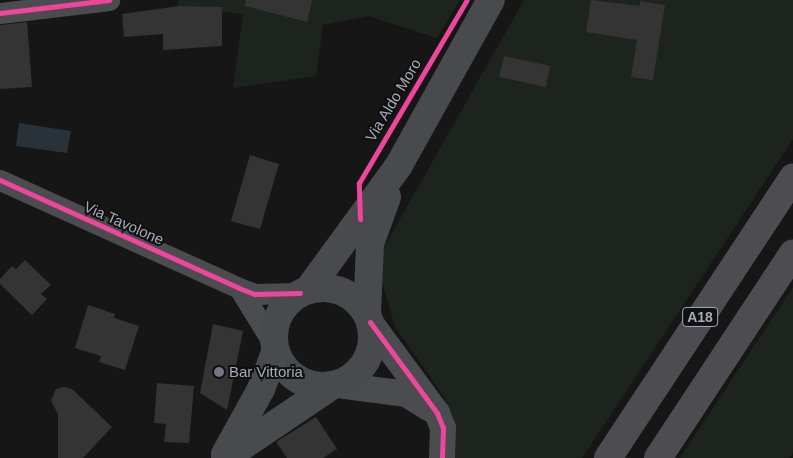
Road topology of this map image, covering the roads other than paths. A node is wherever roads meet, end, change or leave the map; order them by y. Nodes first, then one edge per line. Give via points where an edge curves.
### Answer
1 (109, 0) edge
2 (491, 0) edge
3 (0, 13) edge
4 (399, 165) junction
5 (793, 177) edge
6 (0, 180) edge
7 (793, 253) edge
8 (238, 288) junction
9 (304, 291) junction
10 (369, 318) junction
11 (274, 348) junction
12 (334, 386) junction
13 (437, 413) junction
14 (224, 458) edge
15 (442, 458) edge
16 (608, 458) edge
17 (658, 458) edge

1 - 3 street
2 - 4 main road
4 - 9 main road
4 - 10 main road via 370,244
5 - 16 highway, A18
6 - 8 street, Via Tavolone
7 - 17 highway, A18
8 - 9 street, Via Tavolone via 256,294
8 - 11 street
9 - 10 main road via 325,288 342,291 356,301
9 - 11 main road via 279,314
10 - 12 main road via 373,342 367,360 355,375
10 - 13 street
11 - 12 main road via 283,368 296,379 312,386
11 - 14 main road via 261,389
12 - 13 street via 406,394
12 - 14 main road
13 - 15 street via 442,428

